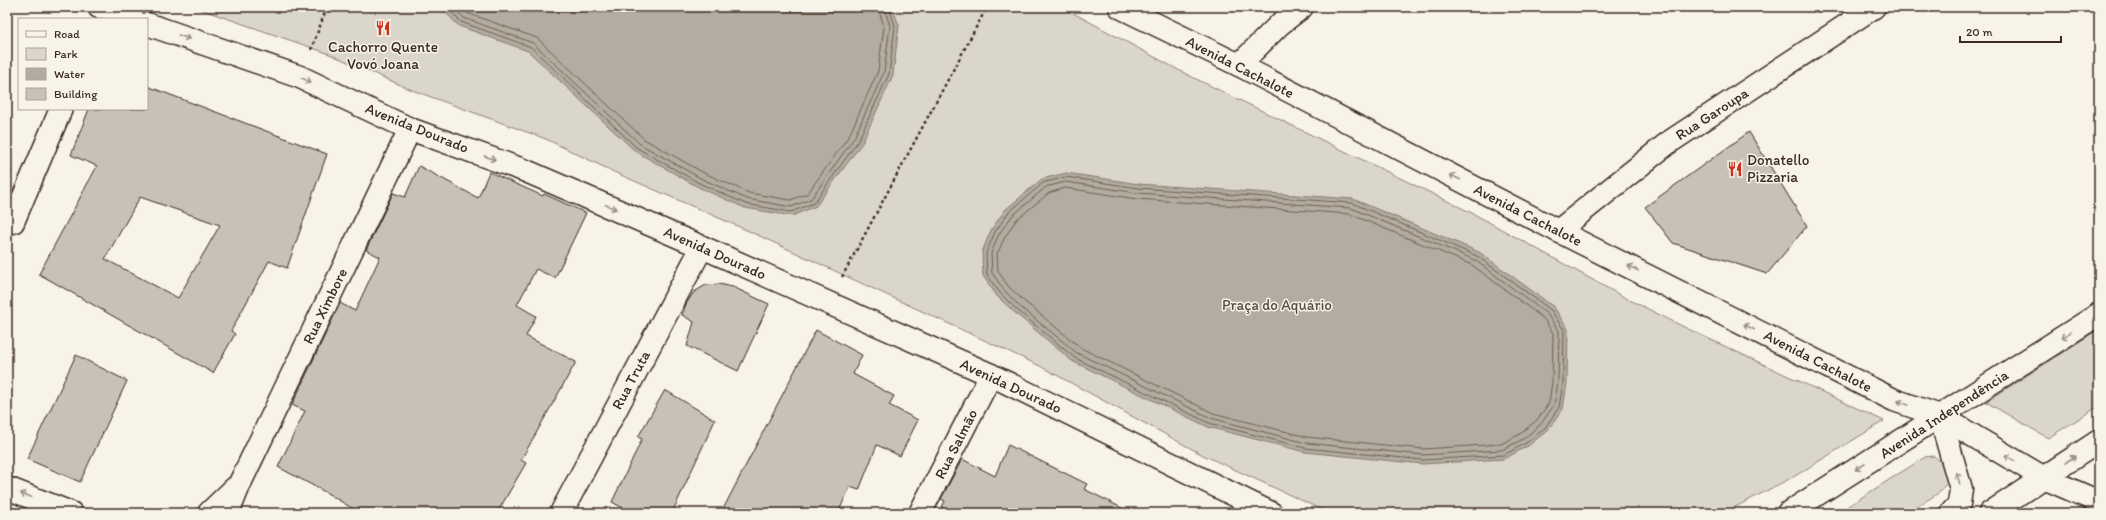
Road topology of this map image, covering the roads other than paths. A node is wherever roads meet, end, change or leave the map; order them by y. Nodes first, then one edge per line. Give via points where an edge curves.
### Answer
1 (1120, 7) edge
2 (1302, 7) edge
3 (1874, 7) edge
4 (101, 12) edge
5 (128, 18) edge
6 (148, 24) edge
7 (1239, 65) junction
8 (61, 110) edge
9 (410, 129) junction
10 (13, 222) dead end
11 (1558, 231) junction
12 (702, 247) junction
13 (2099, 314) edge
14 (991, 375) junction
15 (1940, 416) junction
16 (2099, 441) edge
17 (2044, 478) junction
18 (240, 483) junction
19 (7, 488) edge
20 (2099, 502) edge
21 (71, 513) edge
22 (209, 513) edge
23 (228, 513) edge
24 (560, 513) edge
25 (920, 513) edge
26 (1271, 513) edge
27 (1788, 513) edge
28 (1951, 513) edge
29 (1990, 513) edge

1 - 7 street, Avenida Cachalote
2 - 7 street via 1280,24
3 - 11 street, Rua Garoupa via 1668,143
4 - 5 street
6 -> 9 street, Avenida Dourado via 300,77
11 -> 7 street, Avenida Cachalote
8 - 10 street
9 -> 12 street, Avenida Dourado via 526,170
9 - 18 street, Rua Ximbore
15 -> 11 street, Avenida Cachalote via 1894,400
12 - 14 street, Avenida Dourado
12 - 24 street, Rua Truta
13 -> 15 street, Avenida Independência
14 - 25 street, Rua Salmão
14 - 26 street, Avenida Dourado
17 -> 15 street, Avenida Cachalote
15 -> 27 street, Avenida Independência
28 -> 15 street via 1959,504 1961,489
17 -> 16 street
17 - 20 street, Avenida Cachalote
17 - 29 street
18 - 22 street, Rua Ximbore
18 - 23 street, Rua Ximbore
21 -> 19 street

